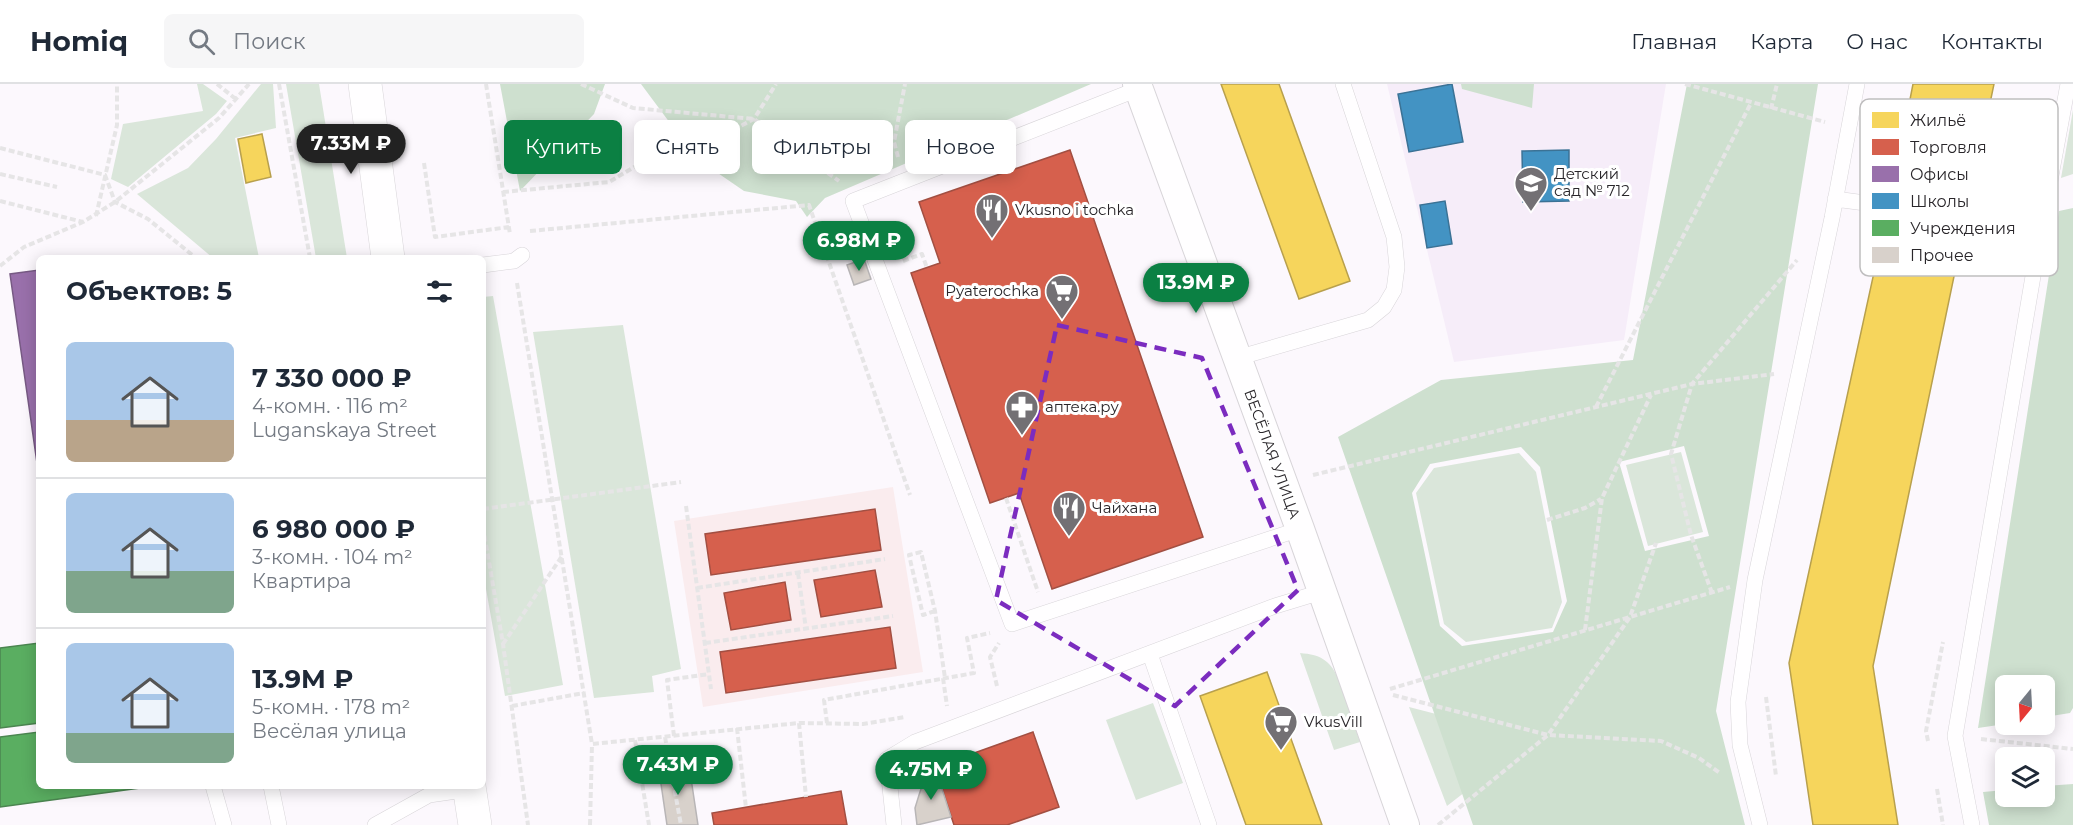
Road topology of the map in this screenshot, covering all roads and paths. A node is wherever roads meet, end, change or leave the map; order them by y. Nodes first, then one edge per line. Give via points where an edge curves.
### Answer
1 (117, 84) edge
2 (217, 84) edge
3 (249, 84) edge
4 (279, 84) edge
5 (365, 84) edge
6 (486, 84) edge
7 (581, 84) edge
8 (776, 84) edge
9 (905, 84) edge
10 (1343, 84) edge
11 (1684, 84) edge
12 (1777, 84) edge
13 (1857, 84) edge
14 (2068, 84) edge
15 (1137, 86) edge
16 (237, 100) junction
17 (1751, 103) junction
18 (1770, 108) junction
19 (754, 119) junction
20 (1849, 128) junction
21 (2058, 138) edge
22 (0, 148) edge
23 (424, 163) dead end
24 (0, 174) edge
25 (105, 175) junction
26 (904, 181) junction
27 (57, 187) dead end
28 (503, 192) junction
29 (862, 198) junction
30 (1835, 200) junction
31 (0, 201) edge
32 (115, 202) junction
33 (1860, 203) edge
34 (96, 216) junction
35 (1832, 218) junction
36 (83, 222) junction
37 (509, 227) junction
38 (510, 233) junction
39 (192, 255) edge
40 (309, 255) edge
41 (388, 255) edge
42 (519, 260) junction
43 (893, 264) dead end
44 (486, 265) edge
45 (0, 266) edge
46 (927, 267) dead end
47 (2033, 276) edge
48 (1237, 358) junction
49 (1800, 371) junction
50 (1692, 384) junction
51 (1651, 395) junction
52 (1596, 407) junction
53 (1307, 476) dead end
54 (681, 482) dead end
55 (910, 495) dead end
56 (1006, 498) dead end
57 (1602, 498) junction
58 (553, 500) junction
59 (686, 506) dead end
60 (486, 509) edge
61 (1547, 520) dead end
62 (1300, 528) junction
63 (1656, 543) dead end
64 (486, 545) edge
65 (562, 556) junction
66 (885, 559) dead end
67 (798, 573) junction
68 (1755, 580) junction
69 (697, 588) junction
70 (1322, 592) junction
71 (1712, 592) junction
72 (1040, 599) dead end
73 (935, 611) junction
74 (893, 616) dead end
75 (1630, 617) junction
76 (1010, 626) junction
77 (806, 629) junction
78 (1585, 630) junction
79 (705, 643) junction
80 (503, 644) junction
81 (1150, 654) junction
82 (709, 674) junction
83 (944, 678) junction
84 (1764, 687) dead end
85 (711, 689) dead end
86 (584, 693) junction
87 (999, 693) dead end
88 (512, 706) junction
89 (958, 706) dead end
90 (916, 715) dead end
91 (799, 723) junction
92 (827, 723) junction
93 (737, 728) junction
94 (1548, 735) junction
95 (674, 736) junction
96 (1955, 736) junction
97 (665, 737) junction
98 (635, 740) junction
99 (592, 744) junction
100 (2073, 749) edge
101 (1778, 784) dead end
102 (214, 789) edge
103 (272, 789) edge
104 (463, 789) edge
105 (469, 789) edge
106 (1752, 796) junction
107 (806, 797) dead end
108 (746, 808) dead end
109 (224, 825) edge
110 (279, 825) edge
111 (375, 825) edge
112 (475, 825) edge
113 (528, 825) edge
114 (590, 825) edge
115 (649, 825) edge
116 (681, 825) edge
117 (894, 825) edge
118 (1209, 825) edge
119 (1405, 825) edge
120 (1438, 825) edge
121 (1760, 825) edge
122 (1972, 825) edge

1 - 25 path via 117,124
2 - 16 path
3 - 16 path
4 - 40 path
5 - 41 main road
6 - 28 path
7 - 19 path via 633,108
8 - 19 path
9 - 26 path via 894,142
10 - 48 lane via 1394,237 1394,290 1384,307 1368,320
11 - 17 path
12 - 18 path
13 - 20 lane
14 - 21 lane
15 - 26 lane
15 - 48 street, ВЕСЁЛАЯ УЛИЦА
16 - 32 path
17 - 18 path
17 - 52 path
18 - 20 path
19 - 28 path via 689,153 641,164 609,182
19 - 29 path
20 - 30 lane
22 - 25 path
23 - 37 path via 435,237
24 - 27 path
25 - 32 path
25 - 34 path
26 - 29 lane
28 - 37 path
29 - 76 lane via 853,201
30 - 33 lane
30 - 35 lane
31 - 36 path
32 - 34 path
32 - 39 path via 148,219
34 - 36 path
35 - 49 lane
35 - 50 path
36 - 45 path via 24,247
37 - 38 path
38 - 42 path
38 - 55 path via 809,205
42 - 44 lane
42 - 58 path
43 - 46 path via 922,254
47 - 96 lane
48 - 62 street, ВЕСЁЛАЯ УЛИЦА
49 - 50 path
49 - 68 lane
50 - 51 path
50 - 71 path via 1671,454 1691,535
51 - 52 path
51 - 57 path
52 - 53 path
54 - 58 path
56 - 72 path
57 - 61 path via 1586,508
57 - 78 path
58 - 60 path
58 - 65 path
59 - 69 path
62 - 70 street, ВЕСЁЛАЯ УЛИЦА
62 - 76 lane
63 - 75 path
64 - 80 path
65 - 80 path
65 - 86 path
66 - 67 path
67 - 69 path
67 - 77 path
68 - 71 path
68 - 106 lane via 1738,702 1740,745
69 - 79 path
70 - 81 lane
70 - 119 street, ВЕСЁЛАЯ УЛИЦА
71 - 75 path
73 - 73 path via 921,552 909,555 923,615
73 - 83 path
74 - 77 path
75 - 78 path
75 - 94 path
76 - 83 path via 967,638 974,673
76 - 87 path via 990,657
77 - 79 path
78 - 94 path via 1381,692
79 - 82 path
80 - 88 path
81 - 117 lane via 915,742 887,759
81 - 118 lane
82 - 85 path
82 - 95 path via 667,680
83 - 89 path via 947,709
83 - 92 path via 824,700
84 - 101 path
86 - 88 path
86 - 99 path
88 - 113 path
90 - 92 path via 862,724
91 - 92 path
91 - 93 path
91 - 107 path
93 - 95 path
93 - 108 path
94 - 106 path via 1661,741 1699,758
94 - 120 path
95 - 97 path
96 - 100 path
96 - 122 lane
97 - 98 path
97 - 116 path
98 - 99 path
98 - 115 path
99 - 114 path
102 - 109 lane
103 - 110 lane
104 - 111 lane via 429,795
105 - 112 main road
106 - 121 lane

